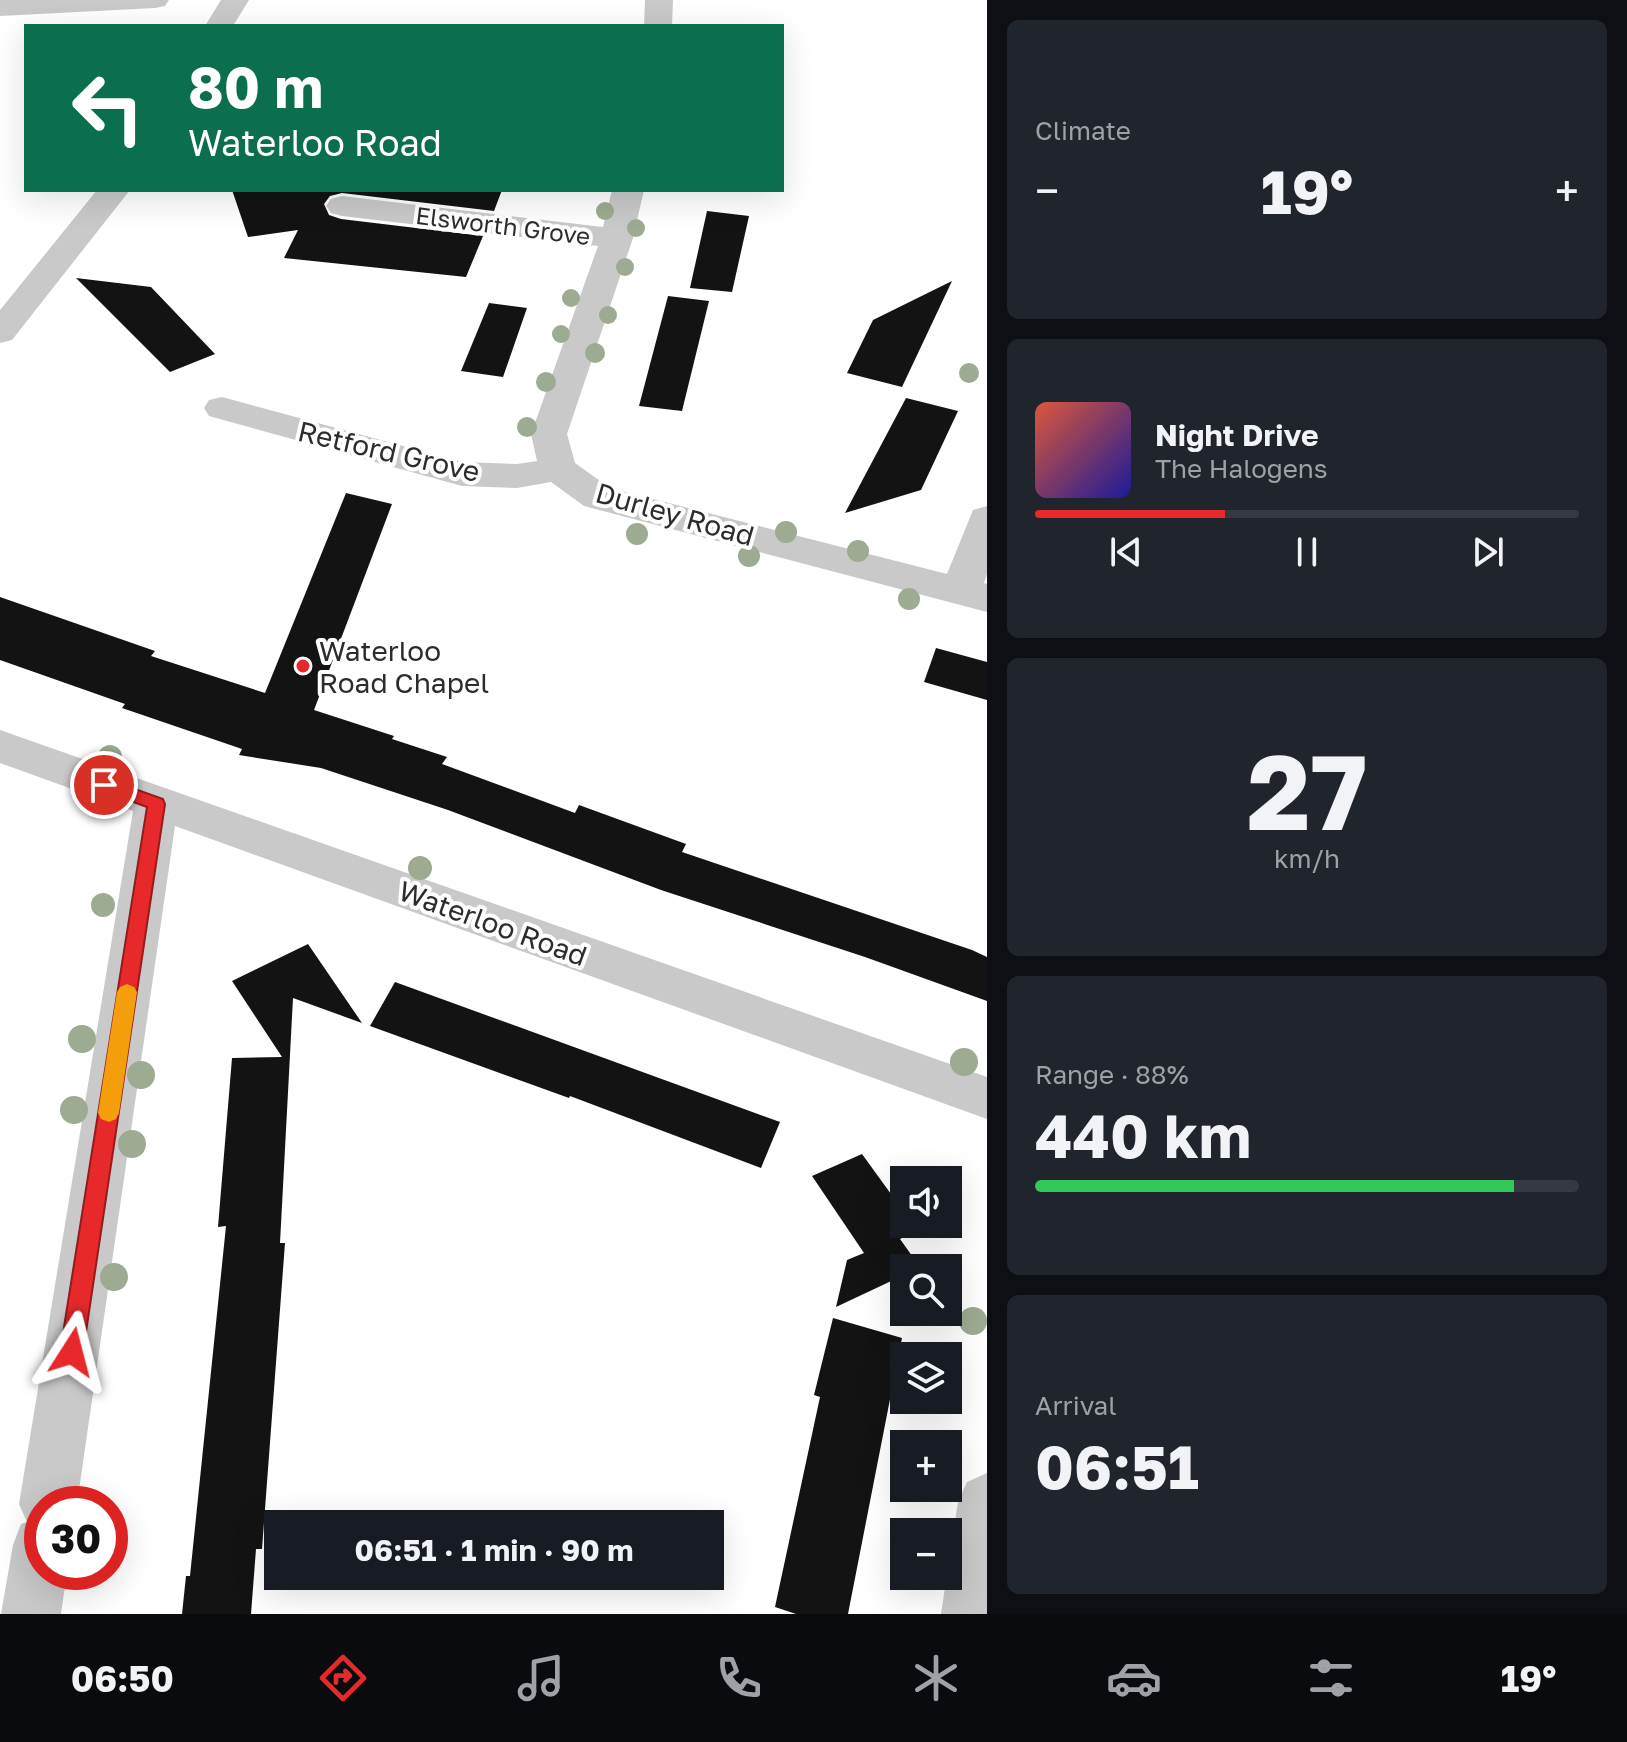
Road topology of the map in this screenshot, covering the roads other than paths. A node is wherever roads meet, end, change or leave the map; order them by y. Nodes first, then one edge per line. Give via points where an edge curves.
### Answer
1 (155, 0) edge
2 (235, 0) edge
3 (659, 0) edge
4 (0, 8) edge
5 (220, 24) edge
6 (658, 24) edge
7 (112, 192) edge
8 (628, 192) edge
9 (342, 206) dead end
10 (617, 238) junction
11 (0, 333) edge
12 (222, 408) dead end
13 (558, 469) junction
14 (987, 519) edge
15 (974, 595) edge
16 (0, 746) edge
17 (156, 804) junction
18 (987, 1098) edge
19 (51, 1486) edge
20 (987, 1502) edge
21 (35, 1590) edge
22 (31, 1614) edge
23 (971, 1614) edge

1 - 4 street
2 - 5 street
3 - 6 street
7 - 11 street
8 - 10 street
9 - 10 street, Elsworth Grove
10 - 13 street via 549,434
12 - 13 street, Retford Grove via 462,474 517,476
13 - 15 street, Durley Road via 597,497
14 - 15 street
16 - 17 street, Waterloo Road
17 - 18 street, Waterloo Road
17 - 19 street
20 - 23 street
21 - 22 street

